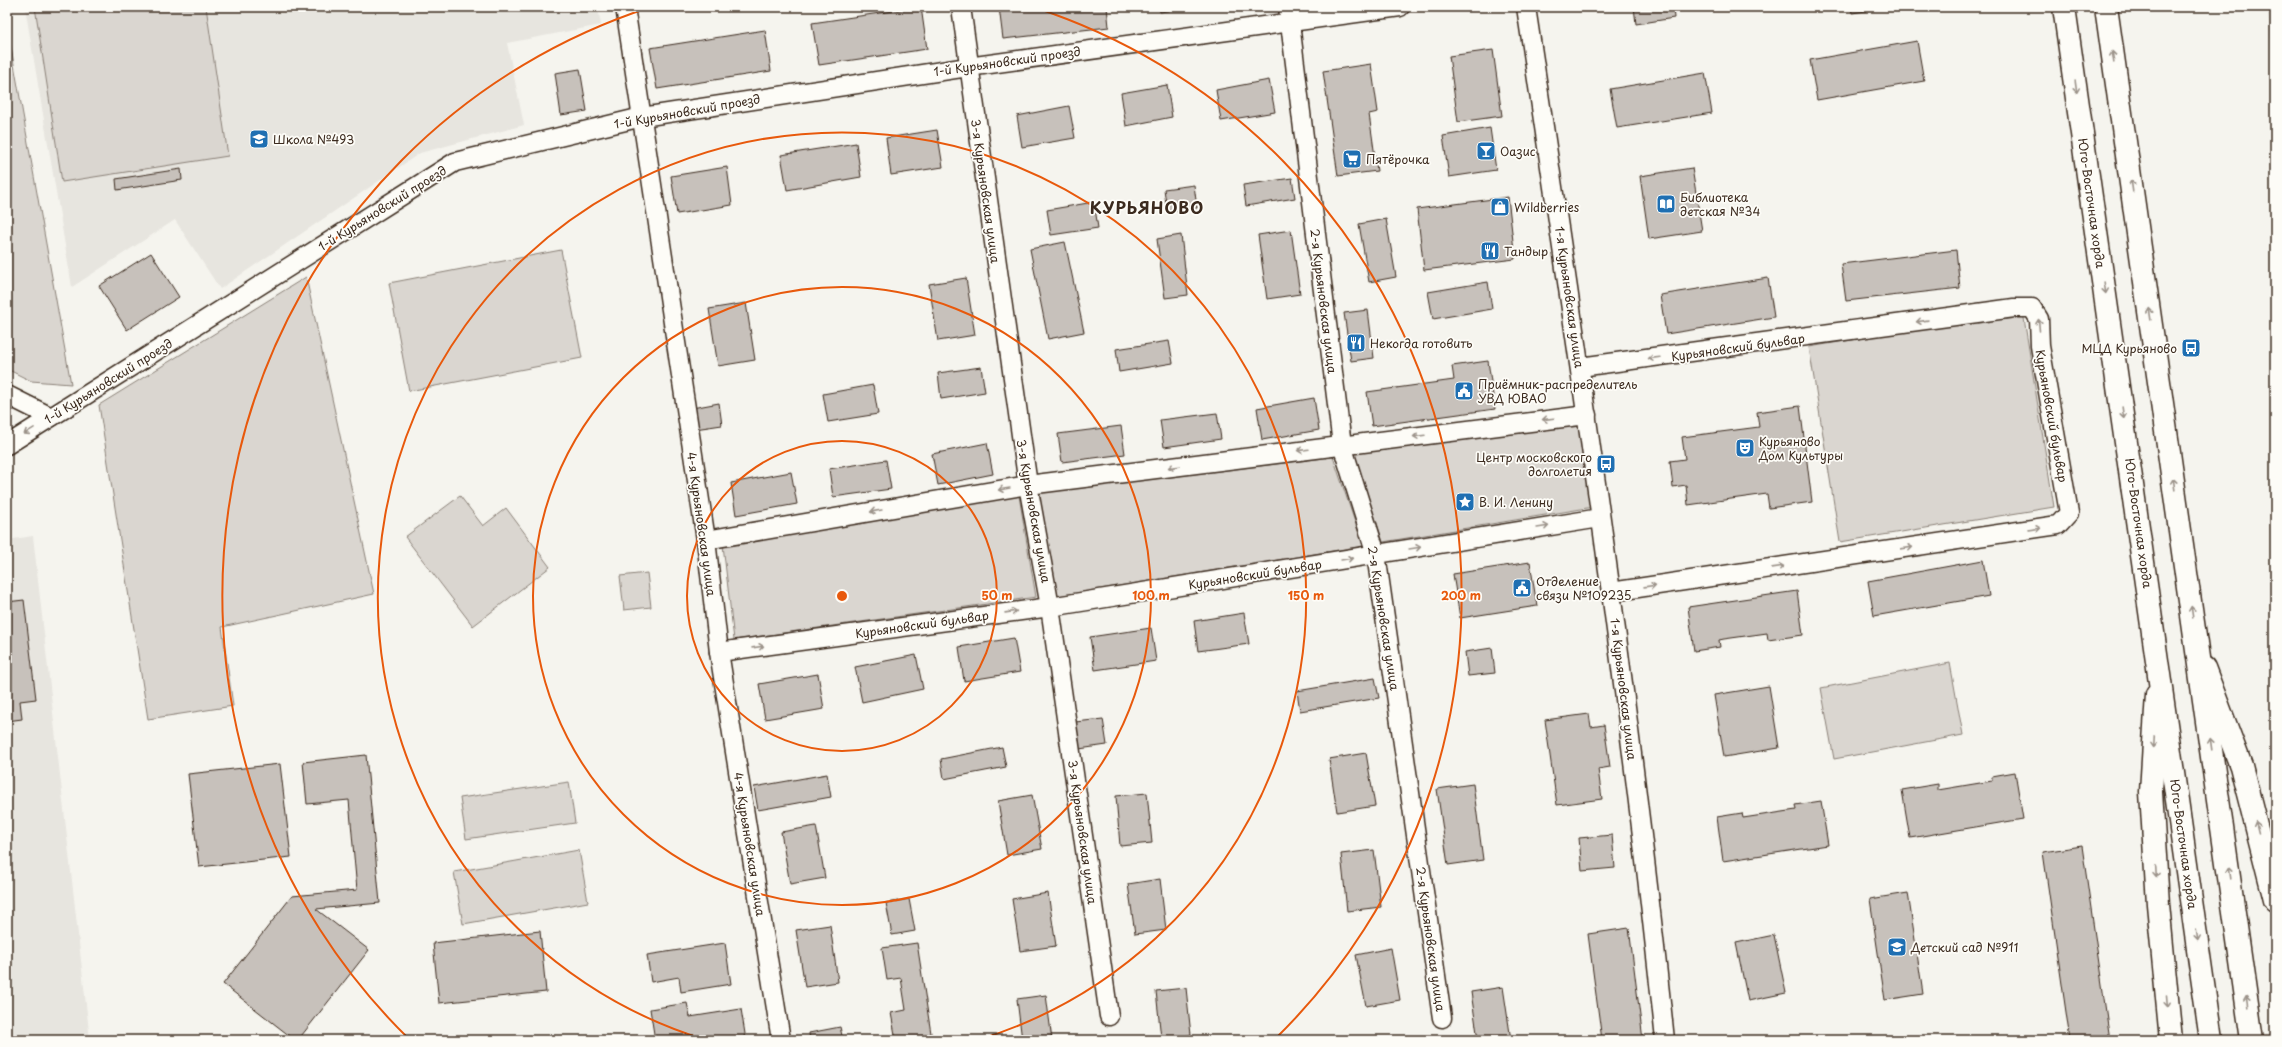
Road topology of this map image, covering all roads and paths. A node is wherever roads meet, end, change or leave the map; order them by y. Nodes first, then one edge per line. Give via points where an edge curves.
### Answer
1 (625, 7) edge
2 (961, 7) edge
3 (1400, 7) edge
4 (1526, 7) edge
5 (2064, 7) edge
6 (2106, 7) edge
7 (1289, 14) edge
8 (968, 67) junction
9 (642, 117) junction
10 (1580, 368) junction
11 (7, 394) edge
12 (1587, 415) junction
13 (51, 417) junction
14 (7, 445) edge
15 (1342, 445) junction
16 (1028, 485) junction
17 (1600, 518) junction
18 (706, 540) junction
19 (1376, 554) junction
20 (1611, 592) junction
21 (1050, 606) junction
22 (2197, 651) junction
23 (719, 652) junction
24 (2158, 661) junction
25 (2275, 900) edge
26 (1109, 1016) dead end
27 (1442, 1018) dead end
28 (781, 1040) edge
29 (1665, 1040) edge
30 (2171, 1040) edge
31 (2211, 1040) edge
32 (2252, 1040) edge

1 - 9 street, 4-я Курьяновская улица
2 - 8 street, 3-я Курьяновская улица
3 - 7 street, 1-й Курьяновский проезд
4 - 10 street, 1-я Курьяновская улица
5 -> 24 main road, Юго-Восточная хорда
22 -> 6 main road
7 - 8 street, 1-й Курьяновский проезд
7 - 15 street, 2-я Курьяновская улица
8 - 9 street, 1-й Курьяновский проезд
8 - 16 street, 3-я Курьяновская улица
9 - 13 street, 1-й Курьяновский проезд via 454,162
9 - 18 street, 4-я Курьяновская улица
10 - 12 street, 1-я Курьяновская улица
20 -> 10 street, Курьяновский бульвар via 2058,525 2069,512 2040,346 2039,319 2032,308 2014,308
11 - 13 street
12 -> 15 street
12 - 17 street, 1-я Курьяновская улица
13 -> 14 street, 1-й Курьяновский проезд
15 -> 16 street
15 - 19 street, 2-я Курьяновская улица
16 -> 18 street
16 - 21 street, 3-я Курьяновская улица
19 -> 17 street, Курьяновский бульвар
17 - 20 street, 1-я Курьяновская улица
18 - 23 street, 4-я Курьяновская улица
21 -> 19 street, Курьяновский бульвар
19 - 27 street, 2-я Курьяновская улица
20 - 29 street, 1-я Курьяновская улица via 1648,873
23 -> 21 street, Курьяновский бульвар
21 - 26 street, 3-я Курьяновская улица
25 -> 22 main road via 2241,766
32 -> 22 main road
23 - 28 street, 4-я Курьяновская улица
24 -> 30 main road via 2151,792 2158,904
24 -> 31 main road, Юго-Восточная хорда

